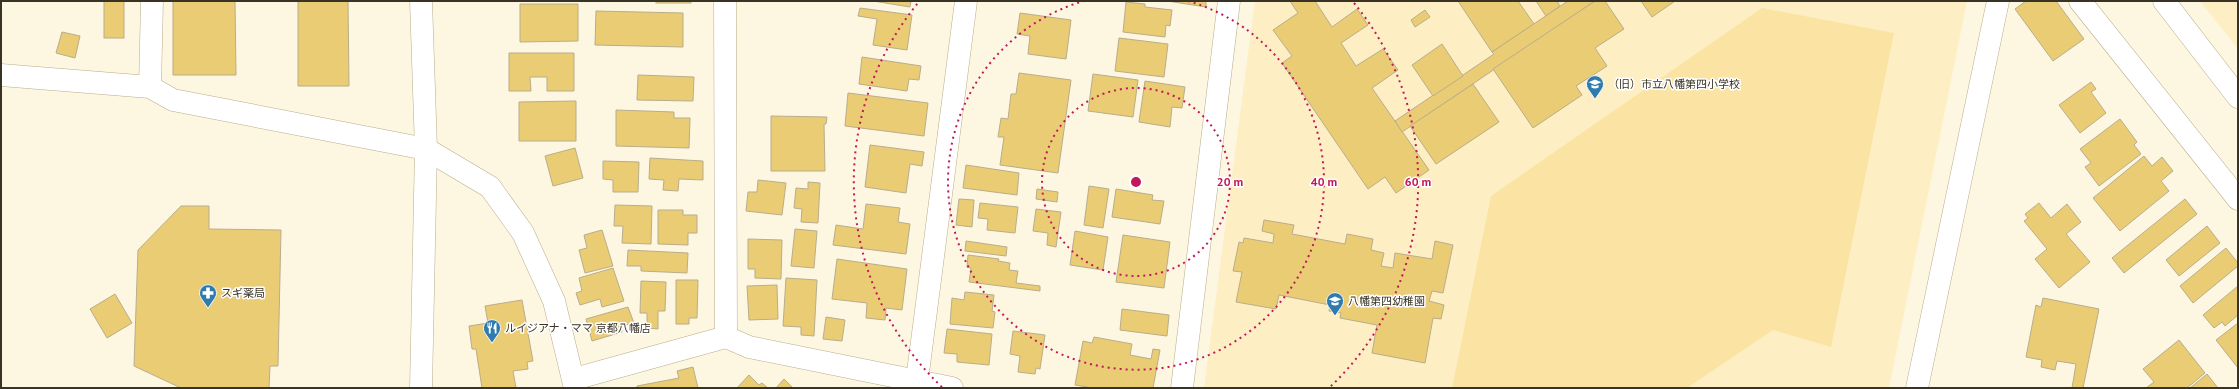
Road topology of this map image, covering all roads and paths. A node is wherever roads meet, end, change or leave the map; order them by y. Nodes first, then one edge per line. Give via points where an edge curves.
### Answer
1 (152, 1) edge
2 (421, 1) edge
3 (725, 1) edge
4 (966, 1) edge
5 (1229, 1) edge
6 (1998, 1) edge
7 (2080, 1) edge
8 (2164, 1) edge
9 (1, 75) edge
10 (150, 87) junction
11 (2238, 97) edge
12 (426, 149) junction
13 (2238, 199) edge
14 (726, 337) junction
15 (574, 384) edge
16 (917, 385) edge
17 (1921, 387) edge
18 (421, 388) edge
19 (952, 388) edge
20 (1182, 388) edge

1 - 10 street
2 - 12 street
3 - 14 street
4 - 16 street
5 - 20 street
6 - 17 street
7 - 13 street
8 - 11 street
9 - 10 street
10 - 12 street via 172,100
12 - 15 street via 490,187 523,233 554,301
12 - 18 street
14 - 15 street
14 - 16 street via 749,347
16 - 19 street

